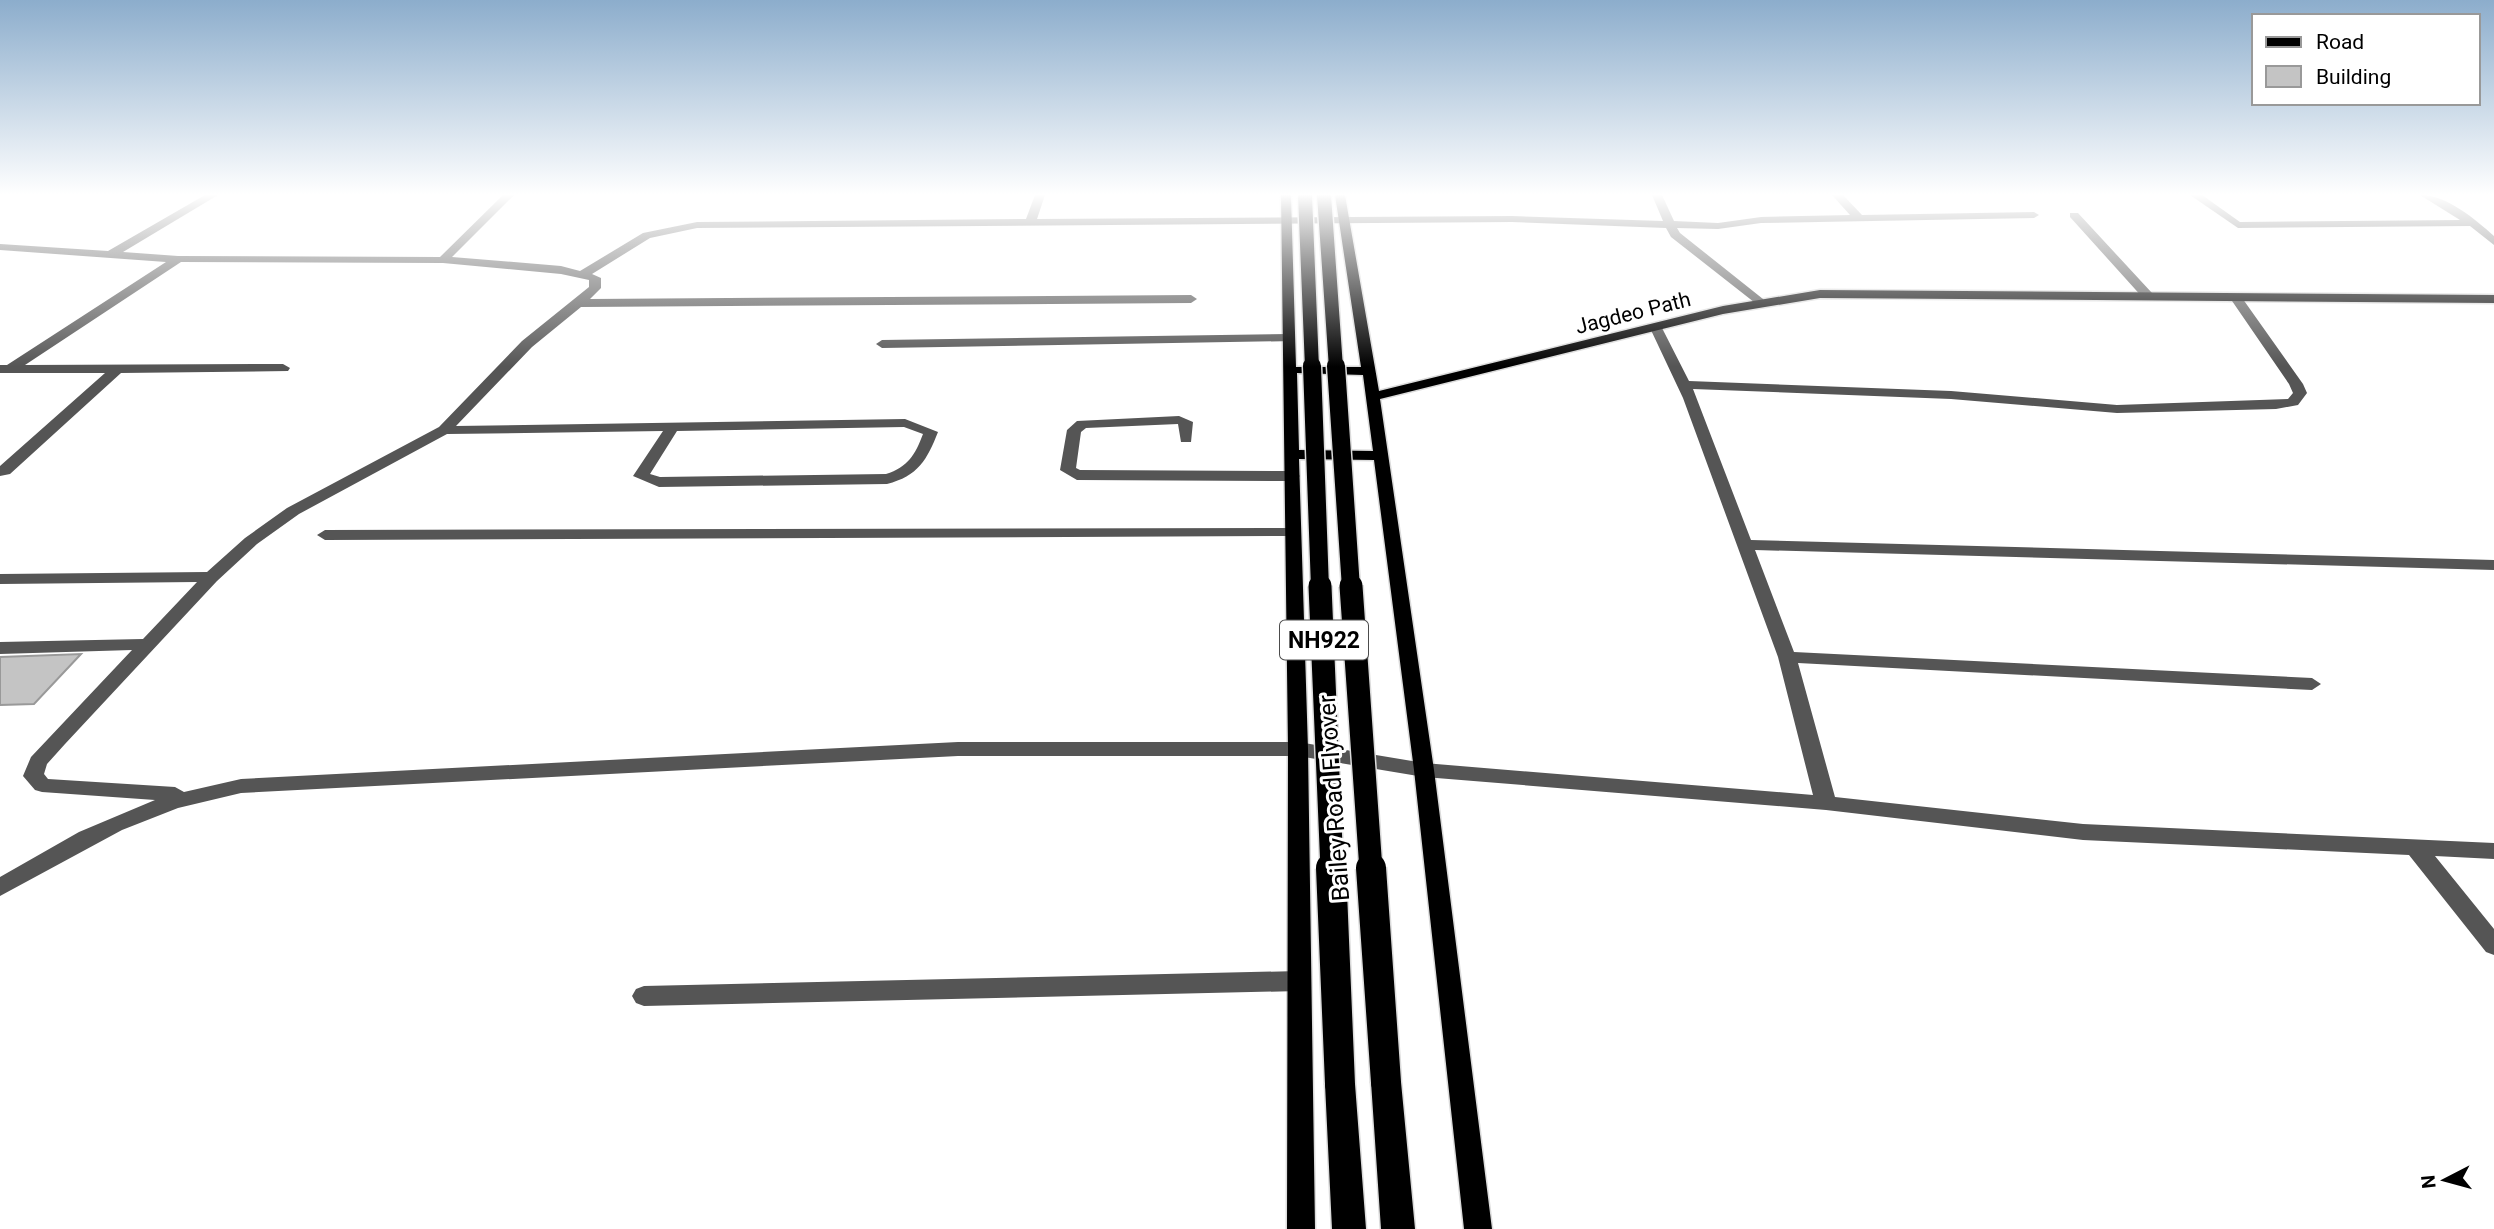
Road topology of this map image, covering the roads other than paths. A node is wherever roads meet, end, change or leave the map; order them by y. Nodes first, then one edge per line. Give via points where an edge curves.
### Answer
1 (73, 252) edge
2 (114, 252) edge
3 (451, 252) edge
4 (619, 252) edge
5 (1288, 252) edge
6 (1308, 252) edge
7 (1328, 252) edge
8 (1349, 252) edge
9 (1695, 252) edge
10 (2108, 252) edge
11 (109, 255) junction
12 (178, 259) junction
13 (443, 260) junction
14 (583, 274) junction
15 (2148, 296) junction
16 (2236, 298) junction
17 (1191, 299) dead end
18 (2494, 299) edge
19 (1759, 302) junction
20 (577, 303) junction
21 (1656, 328) junction
22 (1289, 338) junction
23 (882, 344) dead end
24 (118, 368) junction
25 (283, 368) dead end
26 (6, 369) edge
27 (1290, 370) junction
28 (1368, 371) junction
29 (1684, 385) junction
30 (1373, 397) junction
31 (673, 426) junction
32 (444, 430) junction
33 (1186, 439) dead end
34 (1292, 454) junction
35 (1381, 456) junction
36 (2, 472) edge
37 (1292, 476) junction
38 (1293, 533) junction
39 (325, 535) dead end
40 (1746, 545) junction
41 (2494, 565) edge
42 (211, 577) junction
43 (0, 579) edge
44 (148, 644) junction
45 (0, 648) edge
46 (1787, 657) junction
47 (2312, 684) dead end
48 (1298, 749) junction
49 (1424, 770) junction
50 (193, 794) junction
51 (1826, 803) junction
52 (2415, 847) junction
53 (2494, 851) edge
54 (0, 888) edge
55 (2494, 946) edge
56 (1299, 981) junction
57 (644, 996) dead end
58 (1301, 1229) edge
59 (1349, 1229) edge
60 (1398, 1229) edge
61 (1478, 1229) edge

1 - 11 street
2 - 11 street
3 - 13 street
4 - 14 street
5 - 22 main road
6 - 59 highway, Bailey Road Flyover / NH922, bridge
7 - 60 highway, Bailey Road Flyover / NH922, bridge
8 - 28 main road
9 - 19 street
10 - 15 street
11 - 12 street
12 - 13 street
12 - 26 street
13 - 14 street
14 - 20 street via 595,278 595,288
15 - 16 main road, Jagdeo Path
15 - 19 main road, Jagdeo Path via 1878,292
16 - 18 main road, Jagdeo Path
16 - 29 street via 2296,384 2300,393 2293,402 2118,409 1964,396
17 - 20 street
19 - 21 main road, Jagdeo Path
20 - 32 street via 527,344
21 - 29 street
21 - 30 main road, Jagdeo Path
22 - 23 street
22 - 27 main road
24 - 25 street
24 - 26 street
24 - 36 street
27 - 28 main road
27 - 34 main road
28 - 30 main road
29 - 40 street
30 - 35 main road
31 - 31 street via 905,423 931,432 919,464 887,479 659,482 641,476
31 - 32 street
32 - 42 street via 293,511
33 - 37 street via 1186,422 1082,424 1074,430 1068,470 1077,475
34 - 35 main road
34 - 37 main road
35 - 49 main road
37 - 38 main road
38 - 39 street
38 - 48 main road
40 - 41 street
40 - 46 street
42 - 43 street
42 - 44 street
44 - 45 street
44 - 50 street via 45,755 33,776 42,785 61,788
46 - 47 street
46 - 51 street
48 - 49 street
48 - 50 street via 958,749 241,786
48 - 56 main road
49 - 51 street
49 - 61 main road
50 - 54 street via 122,818
51 - 52 street via 2083,832
52 - 53 street
52 - 55 street
56 - 57 street
56 - 58 main road

